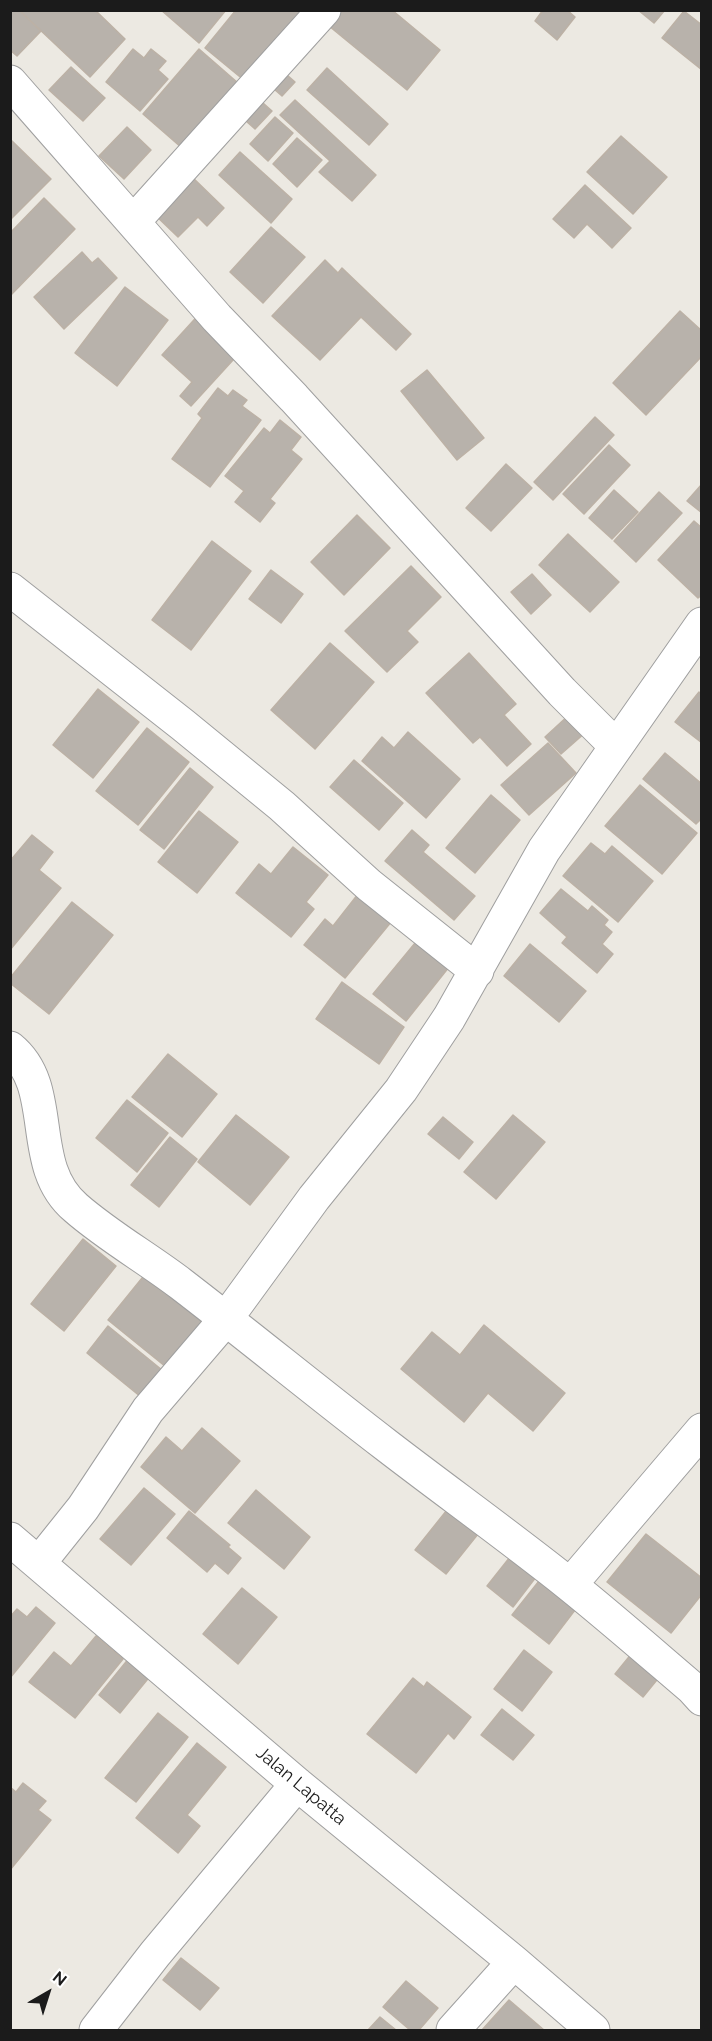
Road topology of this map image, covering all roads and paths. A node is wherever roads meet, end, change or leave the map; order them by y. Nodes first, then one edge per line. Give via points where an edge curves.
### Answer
1 (324, 10) edge
2 (10, 82) edge
3 (134, 221) junction
4 (10, 589) edge
5 (702, 624) edge
6 (616, 746) junction
7 (477, 970) junction
8 (10, 1048) edge
9 (225, 1320) junction
10 (702, 1430) edge
11 (10, 1539) edge
12 (39, 1563) junction
13 (570, 1585) junction
14 (702, 1699) edge
15 (297, 1784) junction
16 (514, 1962) junction
17 (96, 2031) edge
18 (453, 2031) edge
19 (592, 2031) edge

1 - 3 street
2 - 3 street
3 - 6 street via 217,318
4 - 7 street via 183,724 369,885
5 - 6 street
6 - 7 street via 544,850
7 - 9 street via 401,1090 314,1198
8 - 9 street via 30,1071 56,1185 74,1207
9 - 12 street via 148,1410 83,1508
9 - 13 street
10 - 13 street
11 - 12 street, Jalan Lapatta
12 - 15 street, Jalan Lapatta
13 - 14 street
15 - 16 street, Jalan Lapatta
15 - 17 street
16 - 18 street
16 - 19 street, Jalan Lapatta

